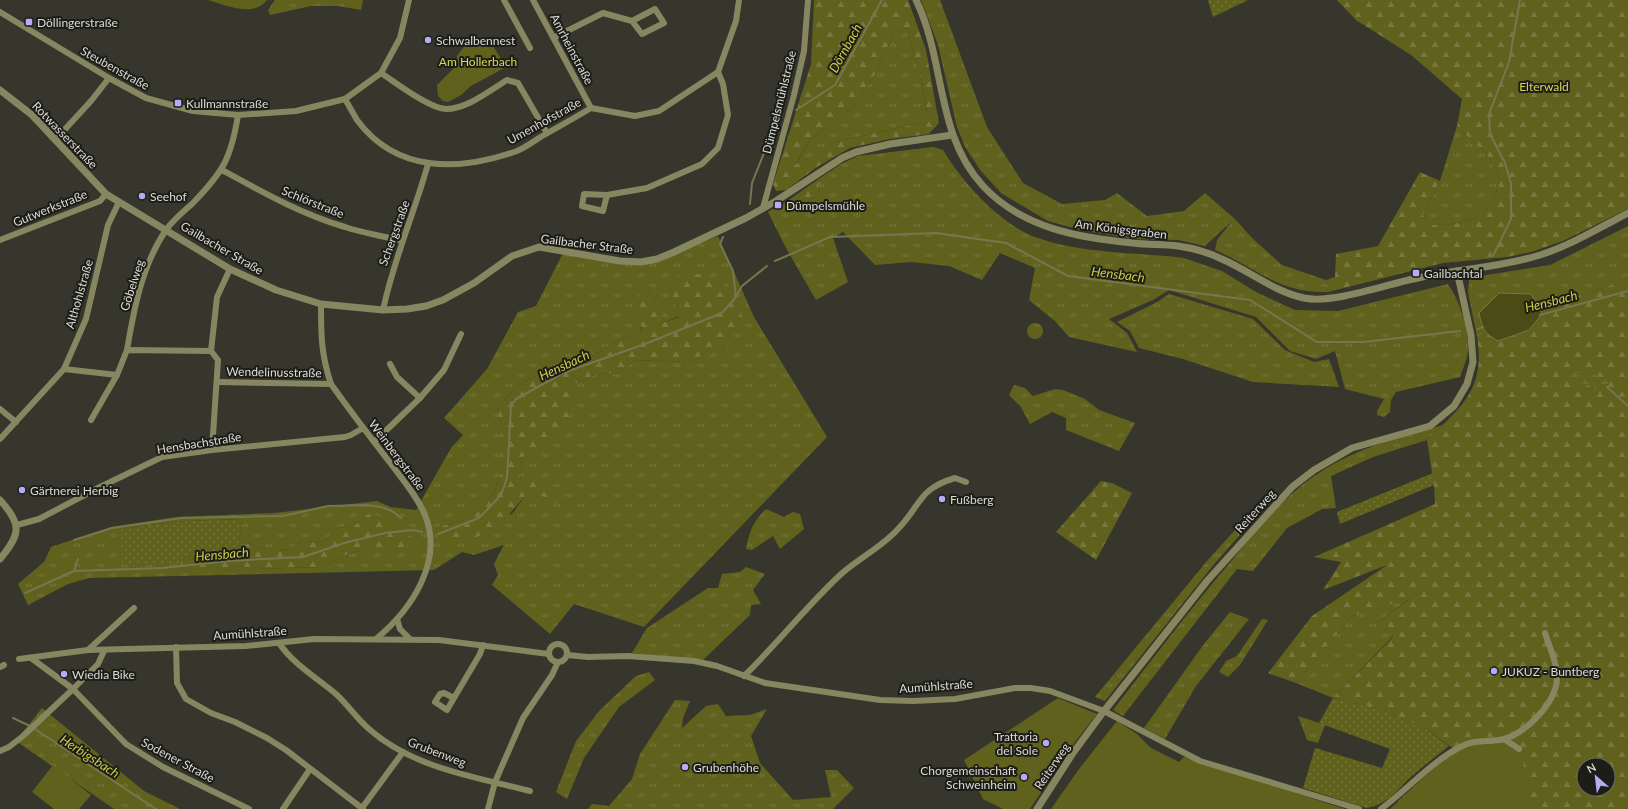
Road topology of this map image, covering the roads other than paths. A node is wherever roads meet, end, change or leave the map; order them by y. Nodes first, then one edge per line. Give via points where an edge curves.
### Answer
1 (410, 0) edge
2 (504, 0) edge
3 (533, 0) edge
4 (739, 0) edge
5 (808, 0) edge
6 (916, 0) edge
7 (0, 12) edge
8 (632, 21) junction
9 (554, 37) junction
10 (530, 48) dead end
11 (718, 72) junction
12 (381, 73) junction
13 (108, 78) junction
14 (0, 90) edge
15 (345, 99) junction
16 (591, 108) junction
17 (238, 115) junction
18 (547, 133) junction
19 (952, 135) junction
20 (56, 140) junction
21 (428, 164) junction
22 (222, 170) junction
23 (109, 195) junction
24 (607, 195) dead end
25 (119, 202) junction
26 (762, 208) junction
27 (1628, 213) edge
28 (166, 229) junction
29 (0, 240) edge
30 (402, 241) junction
31 (230, 269) junction
32 (1457, 271) junction
33 (322, 304) junction
34 (383, 310) junction
35 (461, 334) dead end
36 (127, 350) junction
37 (211, 351) junction
38 (390, 364) dead end
39 (64, 369) junction
40 (117, 374) junction
41 (218, 382) junction
42 (331, 384) junction
43 (420, 398) junction
44 (0, 409) edge
45 (91, 420) dead end
46 (16, 422) junction
47 (362, 428) junction
48 (0, 439) edge
49 (374, 442) junction
50 (212, 450) junction
51 (966, 482) dead end
52 (0, 500) edge
53 (17, 526) junction
54 (0, 559) edge
55 (134, 608) dead end
56 (397, 619) junction
57 (1545, 633) dead end
58 (376, 639) junction
59 (410, 639) junction
60 (279, 644) junction
61 (483, 645) junction
62 (176, 647) junction
63 (88, 650) junction
64 (104, 650) junction
65 (549, 654) junction
66 (566, 655) junction
67 (31, 658) junction
68 (19, 659) dead end
69 (558, 662) junction
70 (744, 676) junction
71 (73, 689) junction
72 (454, 698) dead end
73 (1104, 711) junction
74 (1504, 739) junction
75 (1519, 749) dead end
76 (0, 751) edge
77 (403, 752) junction
78 (310, 770) junction
79 (495, 782) junction
80 (530, 790) dead end
81 (249, 809) edge
82 (283, 809) edge
83 (362, 809) edge
84 (488, 809) edge
85 (1036, 809) edge
86 (1359, 809) edge
87 (1381, 809) edge

1 - 12 street, Steubenstraße via 400,38
2 - 10 street
3 - 9 street, Amrheinstraße
4 - 11 street via 736,21
5 - 26 street, Dümpelsmühlstraße via 804,51
6 - 19 street, Am Königsgraben via 934,47
7 - 13 street, Steubenstraße
8 - 8 street via 655,9 664,23 642,34
8 - 9 street via 603,13
9 - 16 street, Amrheinstraße
11 - 16 street, Umenhofstraße via 659,111 635,116
11 - 24 street via 723,84 728,116 718,148 702,164 647,188
12 - 15 street, Steubenstraße
12 - 18 street via 425,102 445,110 464,106 507,80 518,83
13 - 17 street, Steubenstraße via 146,98 174,106 193,111
13 - 20 street
14 - 20 street, Rotwasserstraße via 32,115
15 - 17 street, Steubenstraße via 296,111
15 - 21 street, Umenhofstraße via 357,120 374,138 395,153
16 - 18 street, Umenhofstraße
17 - 22 street via 234,140
18 - 21 street, Umenhofstraße via 519,150 481,161 454,165
19 - 26 street, Gailbacher Straße via 856,152 842,158
19 - 32 street, Am Königsgraben via 964,162 982,185 1008,206 1036,222 1071,235 1133,244 1177,246 1204,252 1295,296 1324,299
20 - 23 street, Rotwasserstraße
21 - 30 street, Schergstraße via 417,203
22 - 28 street
22 - 30 street, Schlörstraße via 264,194 311,215
23 - 25 street, Gailbacher Straße
23 - 29 street, Gutwerkstraße
25 - 28 street, Gailbacher Straße
25 - 39 street, Althohlstraße via 108,225 86,319
26 - 34 street, Gailbacher Straße via 731,226 657,259 640,262 620,261 539,247 512,256 474,283 444,300 426,306
27 - 32 street, Am Königsgraben via 1541,255
28 - 31 street, Gailbacher Straße
28 - 36 street, Göbelweg via 145,271
30 - 34 street, Schergstraße via 390,276
31 - 33 street, Gailbacher Straße via 276,290
31 - 37 street via 217,296
32 - 73 street, Reiterweg via 1471,335 1473,362 1467,384 1454,406 1430,426 1352,448 1314,470 1292,487 1207,581
33 - 34 street, Gailbacher Straße
33 - 42 street, Weinbergstraße via 321,343
35 - 43 street via 444,370
36 - 37 street
36 - 40 street
37 - 41 street via 218,360
38 - 43 street via 398,377
39 - 40 street
39 - 46 street, Althohlstraße
40 - 45 street
41 - 42 street, Wendelinusstraße
41 - 50 street
42 - 47 street, Weinbergstraße
43 - 49 street
44 - 46 street
46 - 48 street, Althohlstraße
47 - 49 street, Weinbergstraße
47 - 50 street, Hensbachstraße via 345,437
49 - 56 street, Weinbergstraße via 417,498 427,522 428,562 422,585
50 - 53 street, Hensbachstraße via 156,460 39,519
51 - 70 street via 955,478 930,488 898,529 822,592
52 - 53 street via 14,517
53 - 54 street via 12,543
55 - 63 street
56 - 58 street, Weinbergstraße
56 - 59 street via 400,628
57 - 74 street via 1555,662 1556,685 1551,698 1533,723
58 - 59 street, Aumühlstraße
58 - 60 street, Aumühlstraße via 314,639
59 - 61 street, Aumühlstraße
60 - 62 street, Aumühlstraße
60 - 77 street, Grubenweg via 337,695 369,730
61 - 65 street, Aumühlstraße
61 - 72 street
62 - 64 street, Aumühlstraße
62 - 78 street via 177,684 186,698 211,714 261,735 286,750
63 - 64 street, Aumühlstraße
63 - 67 street, Aumühlstraße
64 - 71 street via 98,664
65 - 66 street via 552,646 558,644 564,646
65 - 69 street
66 - 69 street
66 - 70 street, Aumühlstraße via 694,661
67 - 68 street, Aumühlstraße
67 - 71 street, Sodener Straße
69 - 79 street via 523,718
70 - 73 street, Aumühlstraße via 765,683 880,700 955,698 1015,688 1031,688 1050,691
71 - 76 street via 23,736
71 - 81 street, Sodener Straße via 126,744 163,767
73 - 85 street, Reiterweg
73 - 86 street, Aumühlstraße via 1200,761
74 - 75 street
74 - 87 street via 1477,740 1461,746 1439,759
77 - 79 street, Grubenweg via 460,774
77 - 83 street
78 - 82 street
78 - 83 street
79 - 80 street, Grubenweg
79 - 84 street

